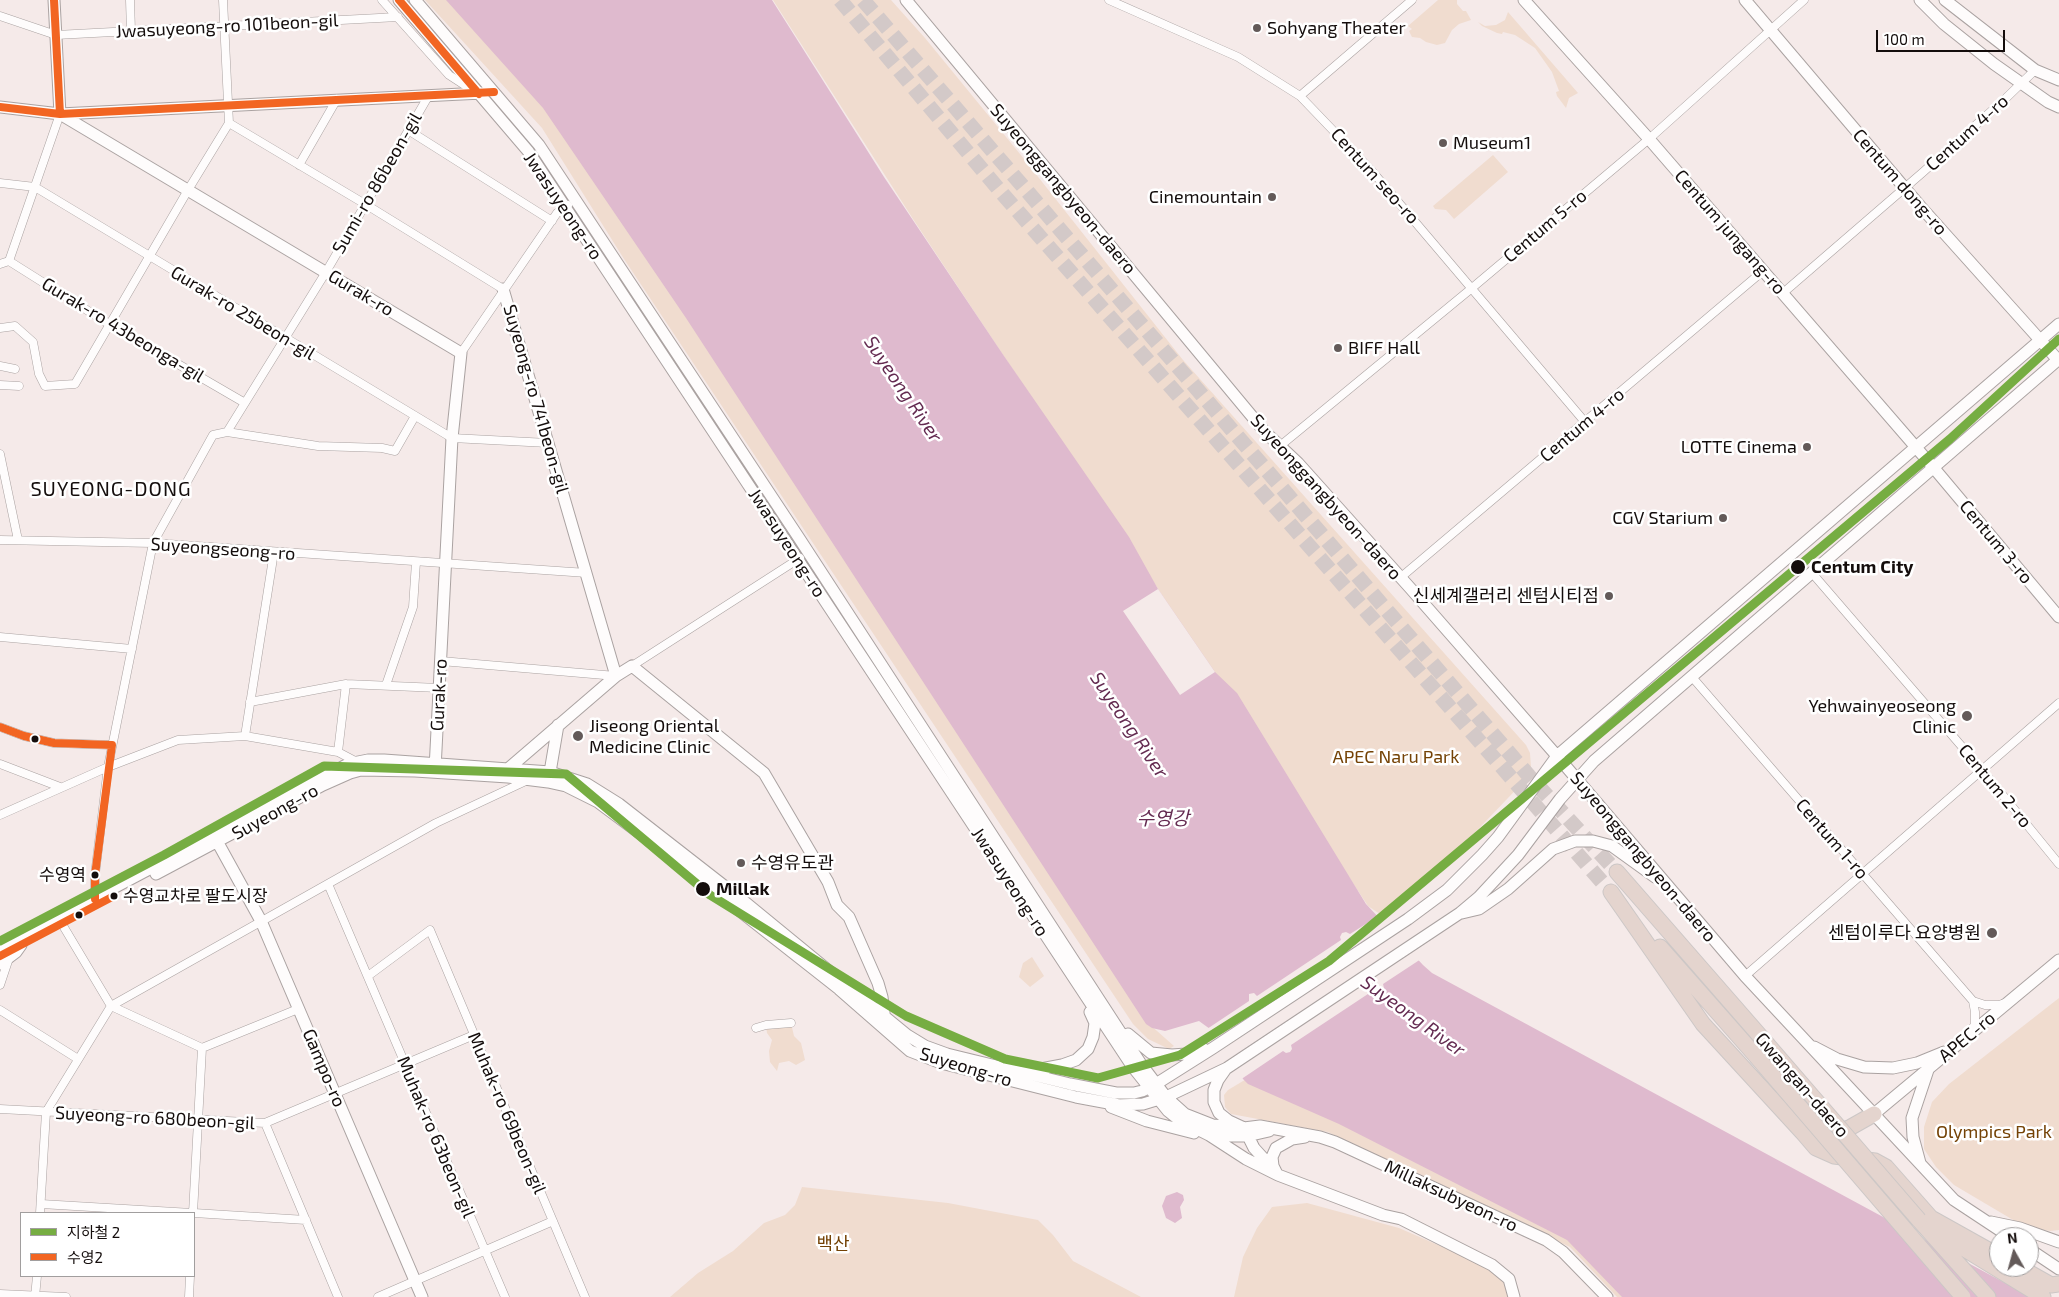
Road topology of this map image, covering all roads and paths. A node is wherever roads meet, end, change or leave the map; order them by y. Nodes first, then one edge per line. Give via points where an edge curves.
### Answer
1 (54, 0) edge
2 (130, 0) edge
3 (223, 0) edge
4 (382, 0) edge
5 (399, 0) edge
6 (415, 0) edge
7 (906, 0) edge
8 (1109, 0) edge
9 (1412, 0) edge
10 (1524, 0) edge
11 (1745, 0) edge
12 (1804, 0) edge
13 (1920, 0) edge
14 (1945, 0) edge
15 (0, 16) edge
16 (398, 17) junction
17 (225, 26) junction
18 (1772, 30) junction
19 (132, 32) junction
20 (56, 35) junction
21 (2035, 70) junction
22 (2059, 80) edge
23 (2022, 83) junction
24 (494, 92) junction
25 (429, 94) junction
26 (479, 94) junction
27 (1300, 96) junction
28 (337, 99) junction
29 (229, 105) junction
30 (0, 107) edge
31 (2059, 107) edge
32 (60, 114) junction
33 (229, 123) junction
34 (408, 130) junction
35 (1649, 138) junction
36 (299, 165) junction
37 (0, 184) edge
38 (35, 187) junction
39 (1904, 188) junction
40 (188, 190) junction
41 (576, 200) junction
42 (365, 204) junction
43 (565, 207) junction
44 (552, 221) junction
45 (150, 256) junction
46 (9, 261) junction
47 (0, 264) edge
48 (1763, 271) junction
49 (326, 272) junction
50 (1472, 288) junction
51 (503, 289) junction
52 (1782, 293) junction
53 (109, 324) junction
54 (2059, 324) edge
55 (0, 328) edge
56 (285, 338) junction
57 (2040, 341) junction
58 (461, 353) junction
59 (2059, 360) edge
60 (0, 366) edge
61 (15, 369) dead end
62 (0, 385) edge
63 (19, 386) dead end
64 (245, 403) junction
65 (415, 416) junction
66 (1585, 422) junction
67 (227, 432) junction
68 (452, 438) junction
69 (548, 443) junction
70 (1280, 446) junction
71 (1916, 447) junction
72 (0, 454) edge
73 (1933, 467) junction
74 (0, 540) edge
75 (18, 540) junction
76 (153, 543) junction
77 (274, 552) junction
78 (808, 553) junction
79 (797, 560) junction
80 (416, 562) junction
81 (446, 564) junction
82 (587, 573) junction
83 (1812, 573) junction
84 (1400, 578) junction
85 (2059, 617) edge
86 (0, 637) edge
87 (132, 649) junction
88 (440, 661) junction
89 (632, 666) junction
90 (616, 676) junction
91 (1692, 677) junction
92 (346, 684) junction
93 (386, 686) junction
94 (439, 688) junction
95 (250, 702) junction
96 (2059, 703) edge
97 (558, 725) junction
98 (0, 727) edge
99 (245, 736) junction
100 (112, 745) junction
101 (338, 752) junction
102 (1557, 756) junction
103 (357, 762) junction
104 (0, 764) edge
105 (108, 767) junction
106 (435, 768) junction
107 (509, 768) junction
108 (1983, 771) junction
109 (549, 777) junction
110 (1576, 778) junction
111 (529, 780) junction
112 (60, 788) junction
113 (0, 815) edge
114 (218, 843) junction
115 (2059, 864) edge
116 (1617, 872) tunnel mouth
117 (1862, 874) junction
118 (328, 884) junction
119 (1670, 888) junction
120 (95, 898) junction
121 (1460, 914) junction
122 (261, 921) junction
123 (62, 924) junction
124 (1, 942) edge
125 (3, 959) edge
126 (2059, 960) edge
127 (368, 976) junction
128 (1745, 976) junction
129 (0, 985) edge
130 (1087, 998) junction
131 (1973, 1001) junction
132 (2008, 1002) junction
133 (111, 1006) junction
134 (298, 1009) junction
135 (0, 1010) edge
136 (885, 1017) junction
137 (1114, 1021) junction
138 (790, 1023) dead end
139 (756, 1028) dead end
140 (885, 1030) junction
141 (1970, 1034) junction
142 (474, 1035) junction
143 (1804, 1042) junction
144 (1955, 1047) junction
145 (202, 1048) junction
146 (1213, 1048) junction
147 (78, 1059) junction
148 (405, 1064) junction
149 (1227, 1068) junction
150 (1928, 1069) junction
151 (1023, 1072) junction
152 (1152, 1086) junction
153 (334, 1093) junction
154 (1162, 1098) junction
155 (1104, 1103) junction
156 (0, 1109) edge
157 (46, 1112) junction
158 (1874, 1114) junction
159 (198, 1120) junction
160 (265, 1124) junction
161 (1245, 1132) junction
162 (1209, 1134) junction
163 (1804, 1134) junction
164 (1320, 1136) junction
165 (1920, 1165) junction
166 (1278, 1175) junction
167 (40, 1204) junction
168 (40, 1212) edge
169 (176, 1212) edge
170 (193, 1212) edge
171 (195, 1213) edge
172 (306, 1220) junction
173 (1919, 1220) junction
174 (1984, 1220) junction
175 (553, 1221) junction
176 (1995, 1227) edge
177 (2059, 1242) edge
178 (1989, 1250) edge
179 (485, 1251) junction
180 (2039, 1256) edge
181 (2059, 1269) edge
182 (37, 1277) edge
183 (190, 1277) edge
184 (2037, 1277) edge
185 (415, 1281) junction
186 (2059, 1284) edge
187 (0, 1294) edge
188 (35, 1296) edge
189 (66, 1297) edge
190 (189, 1297) edge
191 (338, 1297) edge
192 (378, 1297) edge
193 (422, 1297) edge
194 (505, 1297) edge
195 (585, 1297) edge
196 (1514, 1297) edge
197 (1606, 1297) edge
198 (1963, 1297) edge
199 (1988, 1297) edge
200 (2043, 1297) edge

1 - 20 main road
2 - 19 street
3 - 17 street
4 - 16 street
5 - 26 main road, Jwasuyeong-ro
6 - 24 main road, Jwasuyeong-ro
7 - 70 main road, Suyeonggangbyeon-daero
8 - 27 street, Centum seo-ro via 1238,57
9 - 27 street
10 - 35 main road, Centum jungang-ro
11 - 18 main road, Centum dong-ro
12 - 18 street, Centum 5-ro
13 - 23 main road via 1944,24
14 - 21 main road
15 - 20 street
16 - 17 street, Jwasuyeong-ro 101beon-gil
16 - 26 street via 449,75
17 - 19 street, Jwasuyeong-ro 101beon-gil
17 - 29 street
18 - 35 street, Centum 5-ro
18 - 39 main road, Centum dong-ro
19 - 20 street, Jwasuyeong-ro 101beon-gil
20 - 32 main road
21 - 22 main road
21 - 23 street, Centum 4-ro
23 - 31 main road
23 - 39 street, Centum 4-ro
24 - 26 main road
24 - 41 main road, Jwasuyeong-ro via 539,144
25 - 26 main road
25 - 28 main road
25 - 34 street, Sumi-ro 86beon-gil
26 - 43 main road, Jwasuyeong-ro via 528,151
27 - 50 street, Centum seo-ro via 1371,170
28 - 29 main road
28 - 36 street
29 - 32 main road
29 - 33 street
30 - 32 main road
32 - 38 street
32 - 40 main road, Gurak-ro
33 - 36 street, Suyeong-ro 741beon-gil
33 - 40 street
34 - 42 street, Sumi-ro 86beon-gil
34 - 44 street
35 - 48 main road, Centum jungang-ro
35 - 50 street, Centum 5-ro
36 - 42 street, Suyeong-ro 741beon-gil
37 - 38 street
38 - 45 street, Gurak-ro 25beon-gil
38 - 46 street
39 - 52 street, Centum 4-ro
39 - 57 main road, Centum dong-ro
40 - 45 street
40 - 49 main road, Gurak-ro
41 - 43 street
41 - 78 main road, Jwasuyeong-ro
42 - 49 street, Sumi-ro 86beon-gil
42 - 51 street, Suyeong-ro 741beon-gil
43 - 44 street
43 - 79 main road, Jwasuyeong-ro
44 - 51 street
45 - 53 street
45 - 56 street, Gurak-ro 25beon-gil
46 - 47 street
46 - 53 street, Gurak-ro 43beonga-gil
48 - 52 main road, Centum jungang-ro
48 - 66 street, Centum 4-ro
49 - 56 street, Sumi-ro 86beon-gil
49 - 58 main road, Gurak-ro
50 - 66 street, Centum seo-ro
50 - 70 street, Centum 5-ro
51 - 58 street
51 - 69 main road, Suyeong-ro 741beon-gil
52 - 71 main road, Centum jungang-ro
53 - 55 street via 75,384 45,386 33,342 15,326
53 - 64 street, Gurak-ro 43beonga-gil
54 - 57 main road
56 - 64 street, Sumi-ro 86beon-gil
56 - 65 street, Gurak-ro 25beon-gil
57 - 59 main road, Centum dong-ro
57 - 71 main road
58 - 68 main road, Gurak-ro
59 - 73 main road
60 - 61 street
62 - 63 street
64 - 67 street, Sumi-ro 86beon-gil
65 - 67 street via 395,451 318,446
65 - 68 street, Gurak-ro 25beon-gil
66 - 84 street, Centum 4-ro
67 - 76 street via 213,435
68 - 69 street
68 - 81 main road, Gurak-ro
69 - 82 main road, Suyeong-ro 741beon-gil
70 - 84 main road, Suyeonggangbyeon-daero
71 - 73 main road, Centum jungang-ro
71 - 102 main road
72 - 75 street
73 - 83 main road
73 - 85 main road, Centum 3-ro
74 - 75 street, Suyeongseong-ro
75 - 76 street, Suyeongseong-ro
76 - 77 street, Suyeongseong-ro
76 - 87 street
77 - 80 street, Suyeongseong-ro
77 - 95 street
78 - 79 street
78 - 137 main road, Jwasuyeong-ro
79 - 89 street
79 - 130 main road, Jwasuyeong-ro
80 - 81 street, Suyeongseong-ro
80 - 93 street via 413,607
81 - 82 street, Suyeongseong-ro
81 - 88 main road, Gurak-ro
82 - 90 main road, Suyeong-ro 741beon-gil
83 - 91 main road
83 - 108 street, Centum 2-ro
84 - 102 main road, Suyeonggangbyeon-daero
86 - 87 street
87 - 100 street
88 - 90 street
88 - 94 main road, Gurak-ro
89 - 90 main road
89 - 136 main road via 764,773 828,882 837,905 849,917 878,983
90 - 97 main road
91 - 110 main road
91 - 117 street, Centum 1-ro
92 - 93 street
92 - 95 street
92 - 101 street
93 - 94 street
94 - 106 main road, Gurak-ro
95 - 99 street
96 - 108 street
97 - 107 main road
97 - 109 main road
98 - 100 street via 54,743
99 - 101 street
99 - 105 street via 178,740
100 - 105 street
101 - 103 street
102 - 110 main road, Suyeonggangbyeon-daero
102 - 146 main road via 1498,837 1447,890
103 - 106 main road via 384,760
103 - 120 main road via 322,777
104 - 112 street
105 - 112 street
105 - 120 street
106 - 107 main road
106 - 111 main road, Suyeong-ro
106 - 114 main road, Suyeong-ro via 372,769 350,773
107 - 109 main road
108 - 115 street, Centum 2-ro
108 - 117 street
109 - 111 main road, Suyeong-ro
109 - 136 main road via 588,784 619,804
109 - 140 main road, Suyeong-ro via 609,809 832,983
110 - 119 main road, Suyeonggangbyeon-daero
110 - 121 main road via 1518,855
111 - 118 street via 436,823
112 - 113 street
114 - 122 main road, Gampo-ro
114 - 123 main road, Suyeong-ro
116 - 173 highway, Gwangan-daero, bridge
117 - 128 street
117 - 131 street, Centum 1-ro
118 - 122 street
118 - 127 street, Muhak-ro 63beon-gil
119 - 121 main road via 1612,846 1575,841 1553,849 1508,890 1478,909
119 - 128 main road, Suyeonggangbyeon-daero
120 - 124 main road via 31,933
121 - 149 main road, Suyeong-ro
122 - 133 street
122 - 134 main road, Gampo-ro
123 - 125 main road, Suyeong-ro via 21,945
123 - 133 street
125 - 129 street
126 - 132 main road, APEC-ro
127 - 142 street, Muhak-ro 69beon-gil via 430,930
127 - 148 street, Muhak-ro 63beon-gil
128 - 143 main road, Suyeonggangbyeon-daero
130 - 151 main road via 1095,1023 1088,1049 1069,1063
130 - 152 main road, Jwasuyeong-ro via 1132,1066
131 - 132 street via 1984,1005
131 - 141 street via 1975,1024
132 - 141 main road, APEC-ro
133 - 145 street
133 - 147 street
134 - 145 street
134 - 153 main road, Gampo-ro
135 - 147 street
136 - 140 main road
136 - 151 main road via 932,1049
137 - 146 main road via 1151,1053 1186,1054
137 - 152 main road, Jwasuyeong-ro
138 - 139 street
140 - 155 main road, Suyeong-ro via 910,1051 941,1063
141 - 144 main road, APEC-ro
142 - 148 street, Suyeong-ro 680beon-gil
142 - 175 street, Muhak-ro 69beon-gil
143 - 144 main road via 1837,1059 1864,1067 1893,1068 1917,1063
143 - 158 main road, Suyeonggangbyeon-daero
144 - 150 main road, APEC-ro
145 - 159 street
146 - 152 main road
147 - 157 street
148 - 153 street, Suyeong-ro 680beon-gil
148 - 179 street, Muhak-ro 63beon-gil
149 - 154 main road, Suyeong-ro
149 - 161 main road via 1214,1090 1214,1102 1218,1113
150 - 158 main road, APEC-ro
150 - 165 main road via 1912,1118
151 - 152 main road via 1116,1093 1134,1093
152 - 154 main road, Jwasuyeong-ro
153 - 160 street, Suyeong-ro 680beon-gil
153 - 185 main road, Gampo-ro
154 - 155 main road, Suyeong-ro via 1143,1104
154 - 161 main road, Millaksubyeon-ro via 1199,1121
154 - 162 main road, Millaksubyeon-ro via 1168,1111 1183,1123
155 - 162 main road via 1148,1121
156 - 157 street, Suyeong-ro 680beon-gil
157 - 159 street, Suyeong-ro 680beon-gil
157 - 167 street
158 - 163 highway via 1833,1134
158 - 165 main road, Suyeonggangbyeon-daero
159 - 160 street, Suyeong-ro 680beon-gil
159 - 170 street
160 - 172 street
161 - 162 main road, Millaksubyeon-ro
161 - 164 main road, Millaksubyeon-ro via 1260,1126
161 - 166 main road via 1254,1148
162 - 166 main road via 1246,1159
163 - 178 highway via 1816,1148 1834,1156 1875,1161 1886,1167 1931,1218
163 - 198 highway, Gwangan-daero, bridge via 1703,1024 1607,887
164 - 166 main road via 1292,1139 1276,1148 1272,1156
164 - 197 main road, Millaksubyeon-ro via 1546,1240
165 - 174 main road, Suyeonggangbyeon-daero via 1954,1200
166 - 196 main road via 1383,1215 1402,1219 1492,1265 1509,1279
167 - 168 street
167 - 169 street
171 - 172 street
172 - 191 street
173 - 199 highway, Gwangan-daero
173 - 200 highway
174 - 176 main road, Suyeonggangbyeon-daero
174 - 177 main road
175 - 179 street
175 - 195 street, Muhak-ro 69beon-gil
179 - 185 street
179 - 194 street, Muhak-ro 63beon-gil
180 - 181 main road
182 - 188 street
183 - 190 street
184 - 186 highway via 2051,1285
185 - 192 street
185 - 193 main road, Gampo-ro
187 - 188 street
188 - 189 street

